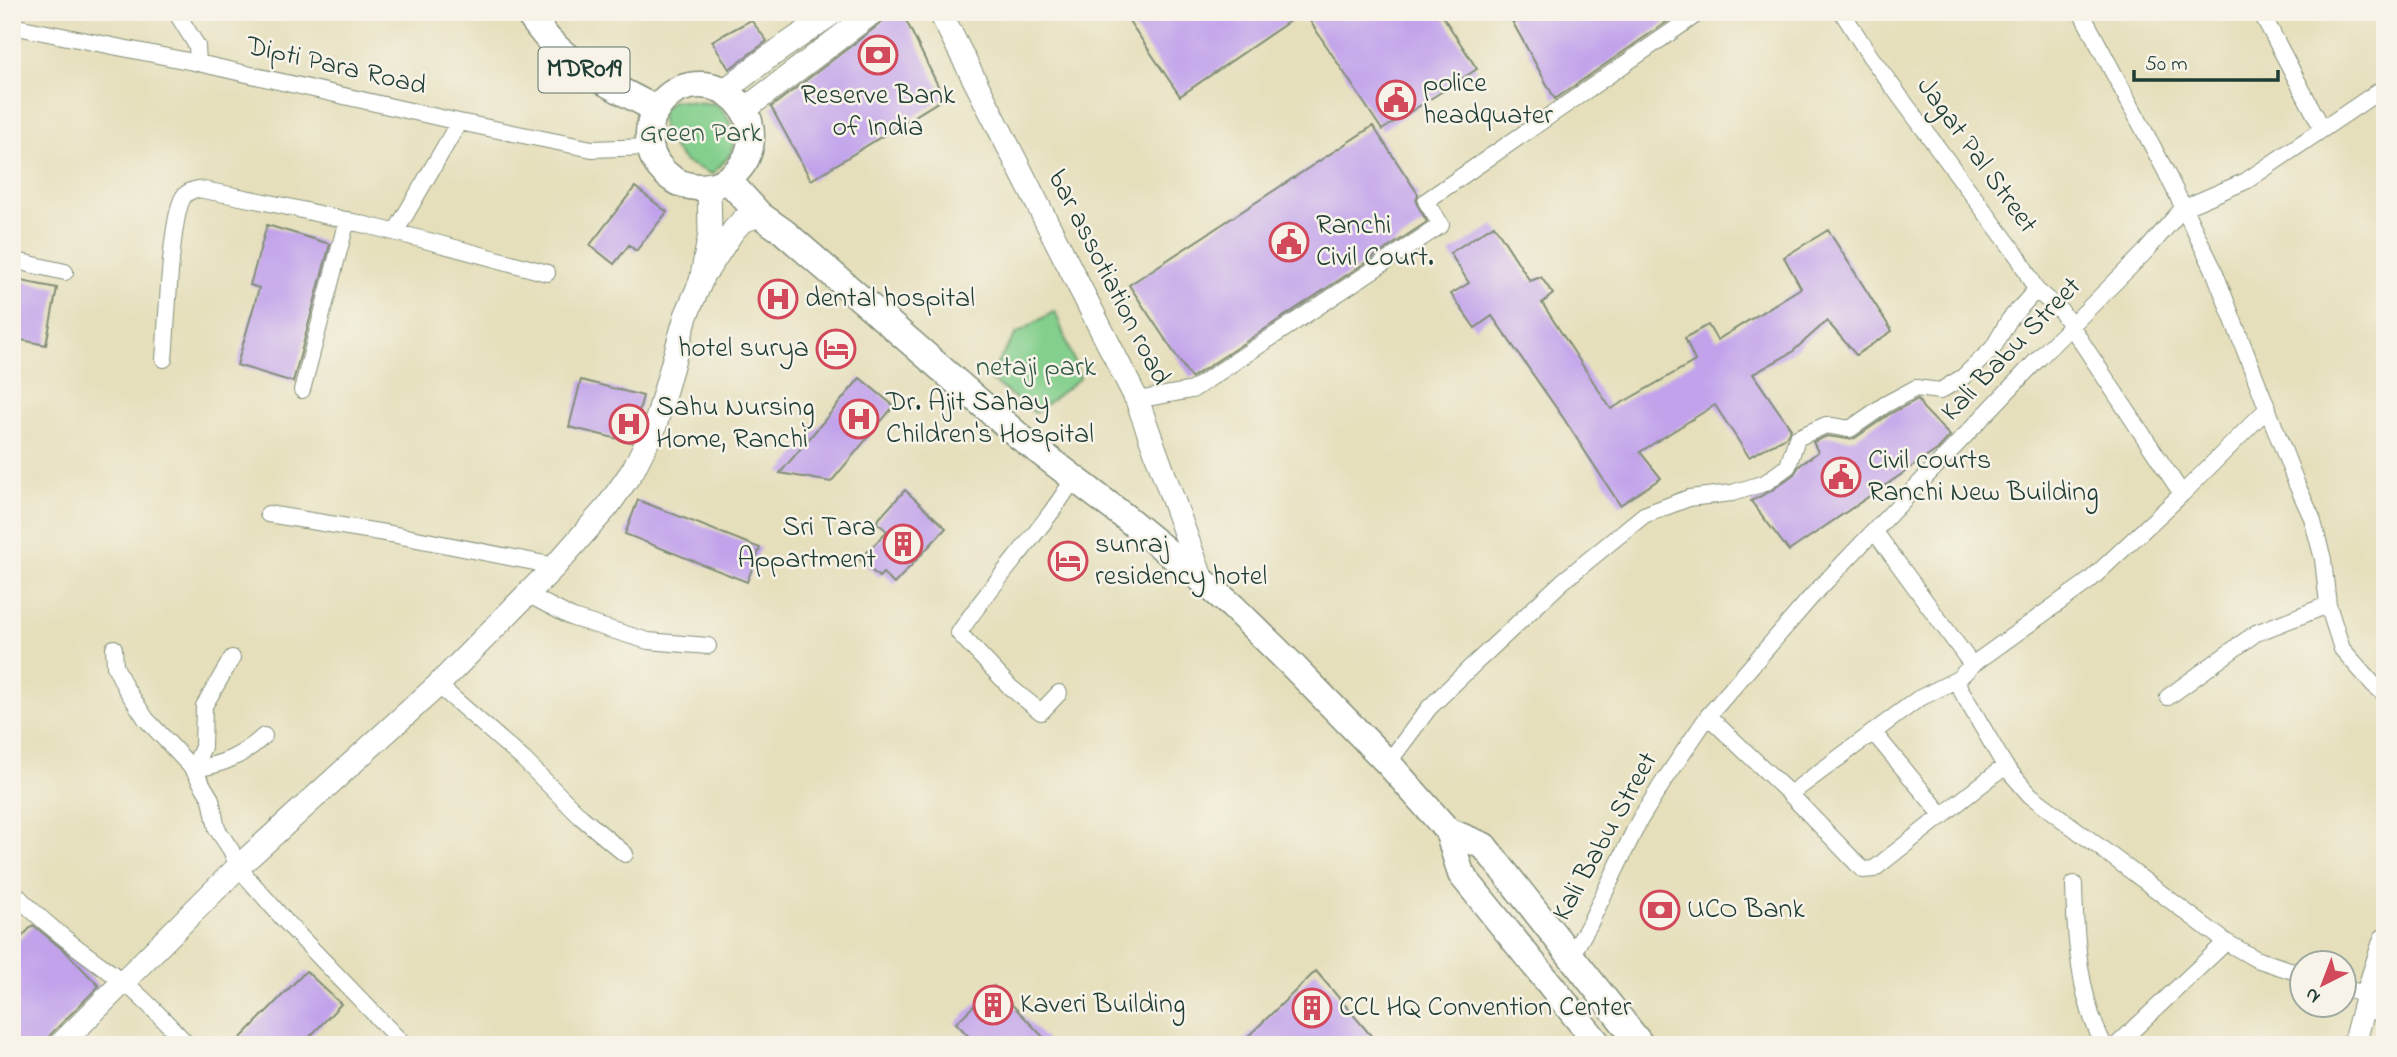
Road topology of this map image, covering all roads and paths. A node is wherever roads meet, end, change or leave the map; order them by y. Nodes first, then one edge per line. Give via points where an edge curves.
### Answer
1 (176, 12) edge
2 (527, 12) edge
3 (834, 12) edge
4 (873, 12) edge
5 (940, 12) edge
6 (1700, 12) edge
7 (1842, 12) edge
8 (2081, 12) edge
9 (2261, 12) edge
10 (12, 26) edge
11 (198, 63) junction
12 (2385, 87) edge
13 (724, 91) junction
14 (656, 109) junction
15 (744, 110) junction
16 (458, 122) junction
17 (2322, 128) junction
18 (649, 147) junction
19 (718, 183) junction
20 (2183, 208) junction
21 (760, 215) junction
22 (347, 220) junction
23 (396, 231) junction
24 (12, 260) edge
25 (65, 272) dead end
26 (547, 273) dead end
27 (701, 281) junction
28 (2036, 290) junction
29 (2070, 327) junction
30 (164, 359) dead end
31 (302, 390) dead end
32 (1137, 400) junction
33 (2268, 408) junction
34 (1074, 478) junction
35 (2182, 494) junction
36 (268, 514) dead end
37 (1875, 533) junction
38 (555, 566) junction
39 (1202, 580) junction
40 (527, 594) junction
41 (2328, 606) junction
42 (708, 646) dead end
43 (114, 648) dead end
44 (232, 658) dead end
45 (1972, 665) junction
46 (1958, 679) junction
47 (438, 685) junction
48 (1059, 693) dead end
49 (2385, 694) edge
50 (2168, 697) dead end
51 (1708, 716) junction
52 (1873, 732) junction
53 (264, 736) dead end
54 (1388, 763) junction
55 (2005, 766) junction
56 (193, 769) junction
57 (1790, 794) junction
58 (1943, 816) junction
59 (1448, 831) junction
60 (625, 854) dead end
61 (238, 867) junction
62 (2074, 884) dead end
63 (12, 891) edge
64 (2385, 940) edge
65 (2226, 942) junction
66 (1570, 956) junction
67 (2288, 969) edge
68 (124, 982) junction
69 (2372, 1006) edge
70 (2354, 1044) edge
71 (60, 1045) edge
72 (188, 1045) edge
73 (404, 1045) edge
74 (1599, 1045) edge
75 (1641, 1045) edge
76 (2104, 1045) edge
77 (2117, 1045) edge

1 - 11 street via 197,46
2 - 14 main road, MDR019 via 551,42 578,65
3 - 13 main road
4 - 15 main road
5 - 32 main road, bar assotiation road
6 - 32 street via 1426,201 1441,225 1192,390
7 - 28 street, Jagat Pal Street via 2019,258
8 - 20 street
9 - 17 street
10 - 11 street, Dipti Para Road
11 - 16 street, Dipti Para Road
12 - 17 street, Kali Babu Street
13 - 14 main road, MDR019 via 706,85 686,86
13 - 15 main road
14 - 18 main road, MDR019 via 649,127
15 - 19 main road via 751,129 750,148 741,166
16 - 18 street, Dipti Para Road via 593,149
16 - 23 street
17 - 20 street, Kali Babu Street via 2246,181
18 - 19 main road via 657,165 671,179 690,186
19 - 21 main road
19 - 27 main road
20 - 29 street, Kali Babu Street
20 - 33 street via 2213,268
21 - 27 main road via 733,231
21 - 34 main road via 1020,438
22 - 23 street
22 - 30 street via 198,189 184,195 172,256
22 - 31 street
23 - 26 street
24 - 25 street
27 - 38 main road via 686,316 655,426 633,470
28 - 29 street, Jagat Pal Street via 2061,311
28 - 54 street via 2009,320 1993,348 1964,377 1940,391 1916,388 1850,429 1826,425 1797,438 1788,466 1765,483 1689,498 1644,515 1563,581 1472,666 1429,708
29 - 35 street, Jagat Pal Street
29 - 37 street, Kali Babu Street
32 - 39 main road, bar assotiation road
33 - 35 street
33 - 41 street via 2312,518 2323,558
34 - 39 main road
34 - 48 street via 959,633 1011,688 1041,712
35 - 45 street via 2089,581
36 - 38 street
37 - 45 street
37 - 51 street, Kali Babu Street via 1812,596
38 - 40 main road
39 - 54 main road
40 - 42 street via 573,618 648,641
40 - 47 main road
41 - 49 street via 2342,649
41 - 50 street via 2256,633
43 - 56 street via 115,666 125,687 146,719
44 - 56 street via 204,706 203,747
45 - 46 street
46 - 52 street via 1918,699
46 - 55 street
47 - 60 street
47 - 61 main road
51 - 57 street
51 - 66 street, Kali Babu Street via 1639,821
52 - 57 street
52 - 58 street
53 - 56 street via 247,752 217,766
54 - 59 main road
55 - 58 street
55 - 65 street via 2038,803
56 - 61 street via 211,799 217,830
57 - 58 street via 1863,870 1874,869
59 - 66 main road via 1484,846
59 - 74 main road via 1461,874
61 - 68 main road
61 - 73 street
62 - 76 street via 2075,937 2092,1018
63 - 68 street via 54,930
64 - 69 main road
65 - 67 street
65 - 77 street
66 - 75 main road
68 - 71 main road
68 - 72 street
69 - 70 main road

